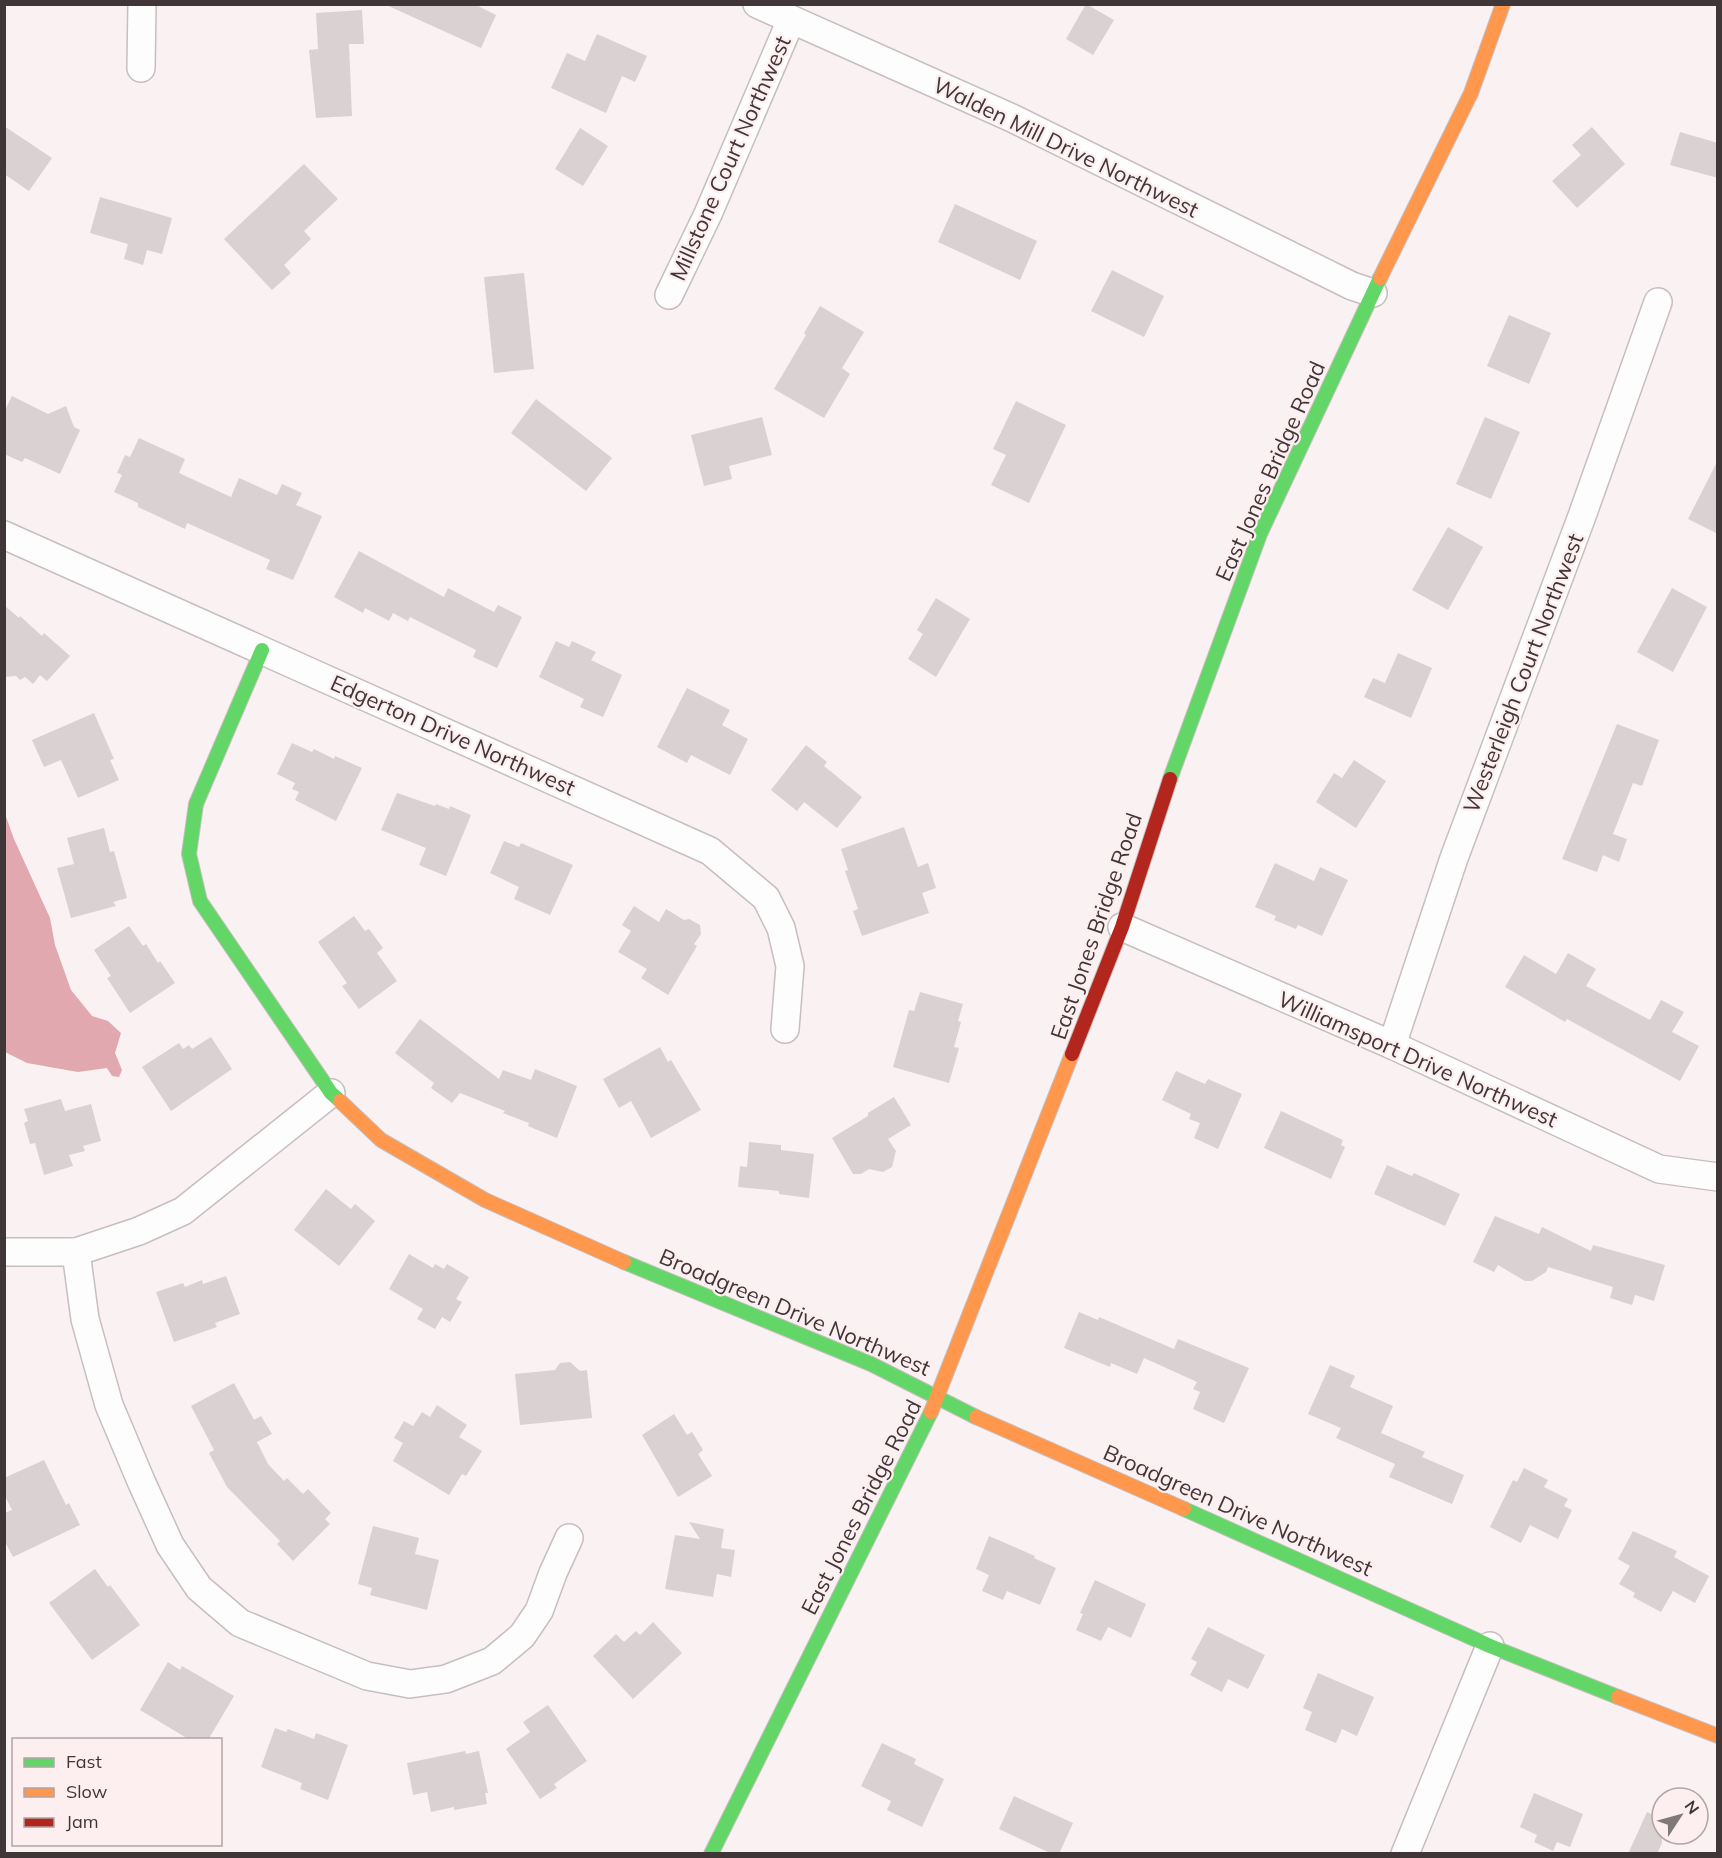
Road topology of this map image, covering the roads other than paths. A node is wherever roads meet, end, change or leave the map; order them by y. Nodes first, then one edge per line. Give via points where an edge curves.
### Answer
1 (142, 4) edge
2 (757, 4) edge
3 (1503, 4) edge
4 (791, 20) junction
5 (141, 68) dead end
6 (1373, 293) junction
7 (669, 295) dead end
8 (1658, 302) dead end
9 (4, 535) edge
10 (262, 650) junction
11 (1122, 927) junction
12 (784, 1029) dead end
13 (1392, 1045) junction
14 (331, 1093) junction
15 (1718, 1177) edge
16 (4, 1252) edge
17 (76, 1252) junction
18 (939, 1397) junction
19 (569, 1538) dead end
20 (1490, 1646) junction
21 (1718, 1736) edge
22 (716, 1852) edge
23 (1405, 1854) edge

1 - 5 street
2 - 4 street, Walden Mill Drive Northwest
3 - 6 street, East Jones Bridge Road via 1471,93
4 - 6 street, Walden Mill Drive Northwest via 1012,118
4 - 7 street, Millstone Court Northwest
6 - 11 street, East Jones Bridge Road via 1260,534 1157,815
8 - 13 street, Westerleigh Court Northwest via 1454,858
9 - 10 street, Edgerton Drive Northwest
10 - 12 street, Edgerton Drive Northwest via 710,851 766,898 781,928 790,966
10 - 14 street, Broadgreen Drive Northwest via 196,804 189,854 200,901
11 - 13 street, Williamsport Drive Northwest
11 - 18 street, East Jones Bridge Road
13 - 15 street, Williamsport Drive Northwest via 1659,1168
14 - 17 street via 183,1211
14 - 18 street, Broadgreen Drive Northwest via 381,1140 484,1200 871,1364
16 - 17 street
17 - 19 street via 85,1319 109,1405 141,1481 170,1545 199,1588 240,1623 367,1676 410,1684 446,1679 492,1661 522,1636 539,1611
18 - 20 street, Broadgreen Drive Northwest
18 - 22 street, East Jones Bridge Road
20 - 21 street, Broadgreen Drive Northwest
20 - 23 street

